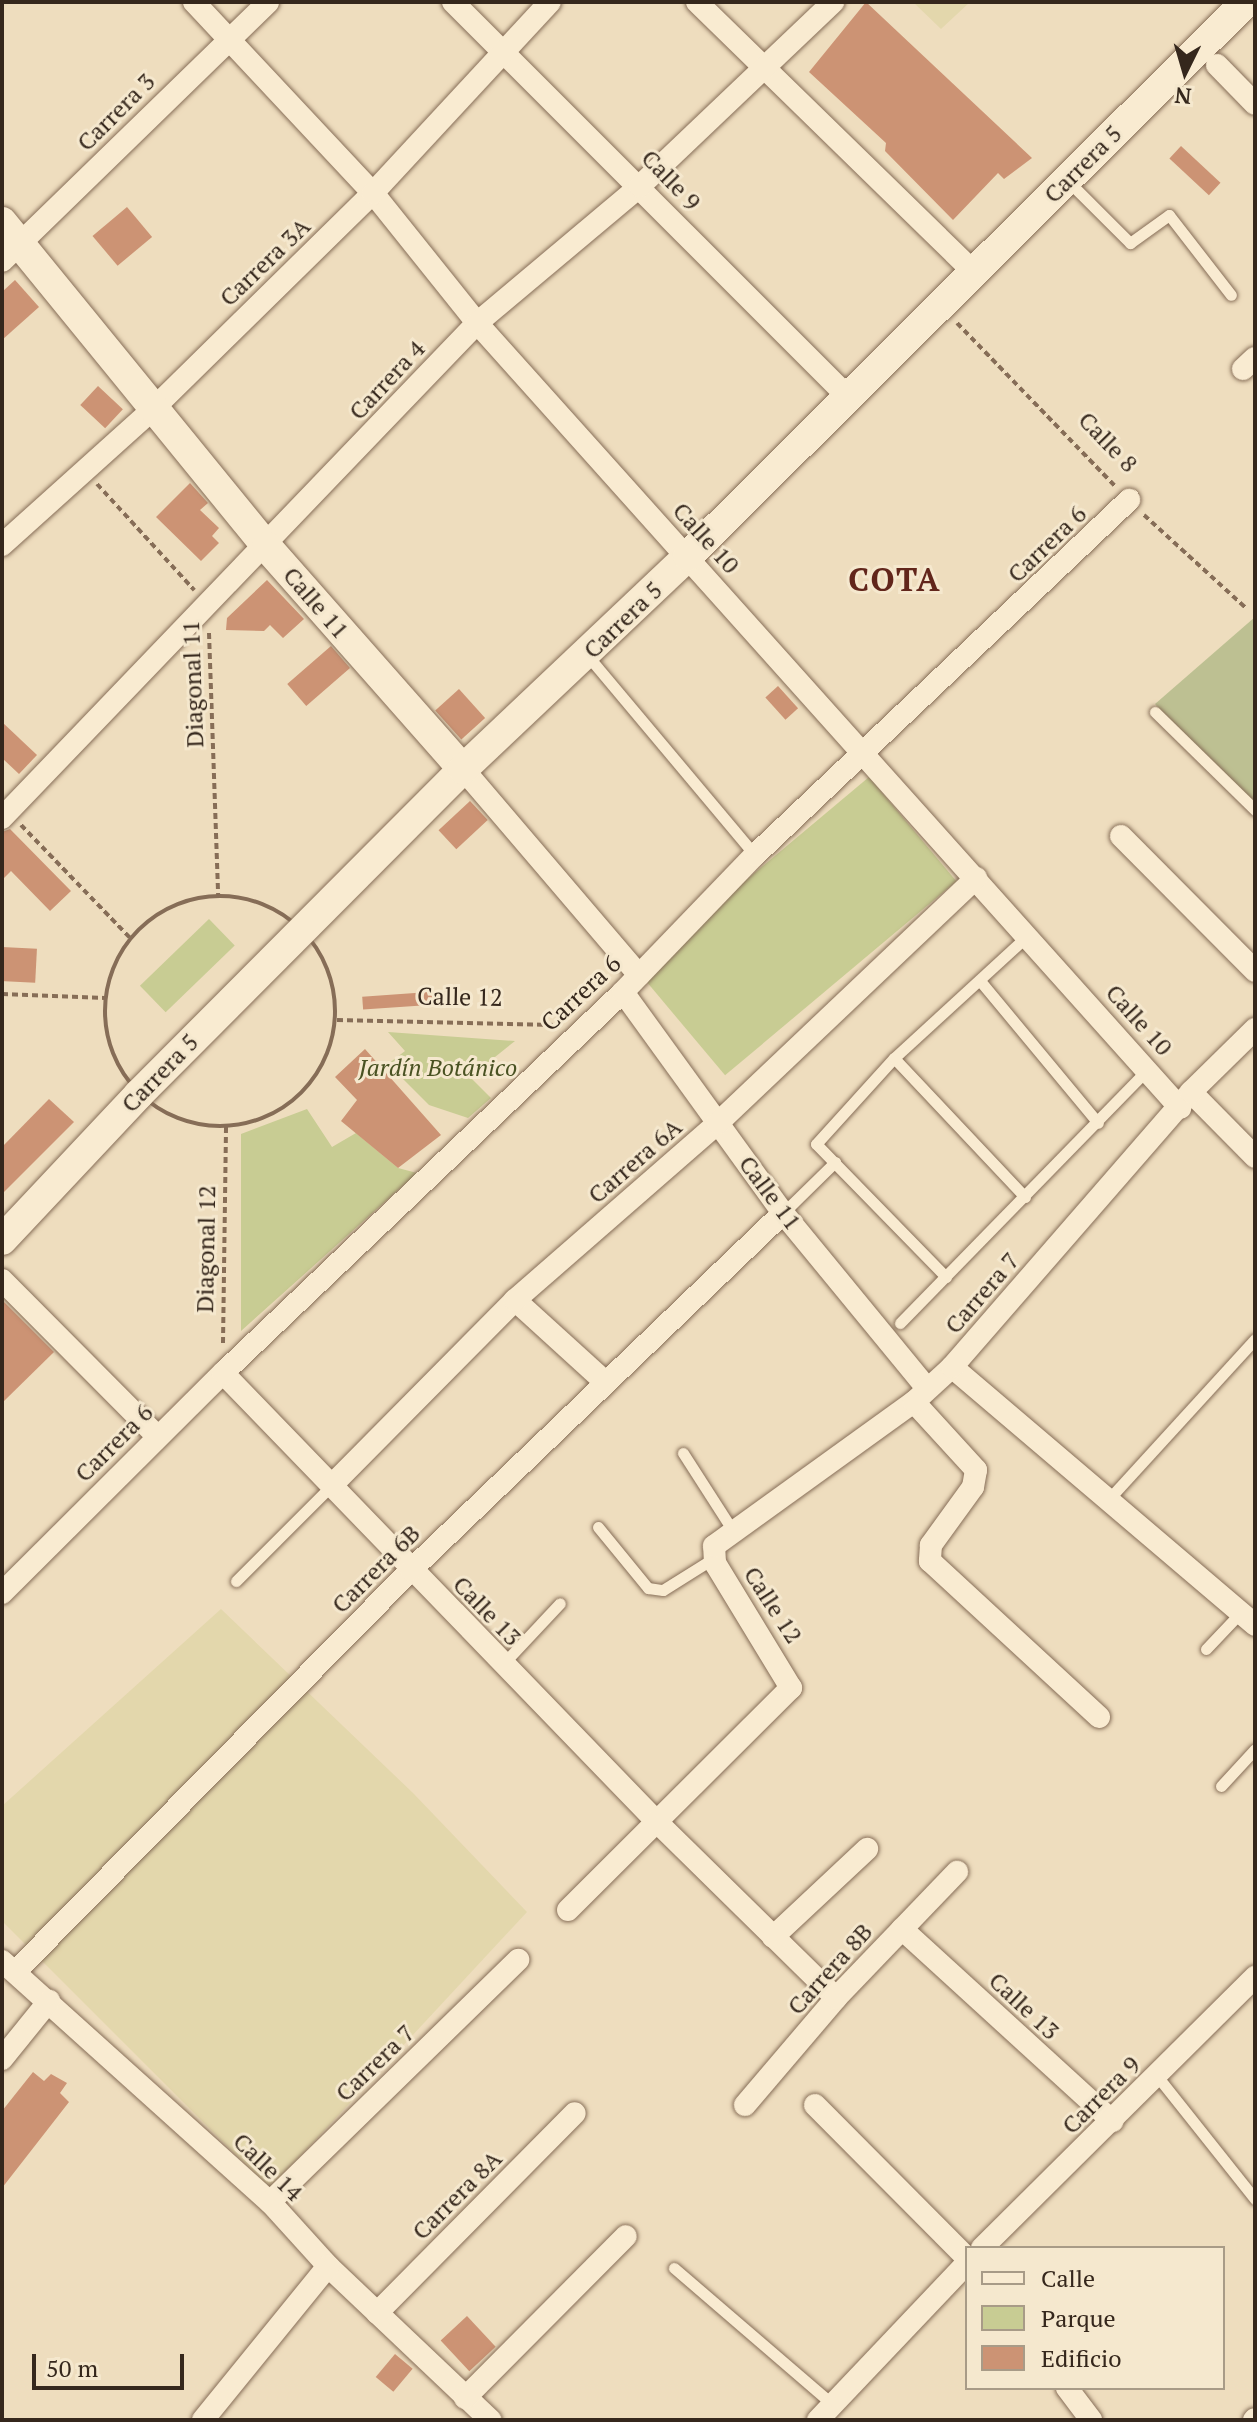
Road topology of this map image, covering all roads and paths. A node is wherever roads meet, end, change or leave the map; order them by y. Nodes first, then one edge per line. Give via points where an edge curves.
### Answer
1 (194, 2) edge
2 (268, 2) edge
3 (453, 2) edge
4 (550, 2) edge
5 (697, 2) edge
6 (833, 2) edge
7 (1246, 2) edge
8 (228, 38) junction
9 (500, 52) junction
10 (1217, 65) dead end
11 (765, 70) junction
12 (1255, 104) edge
13 (1068, 180) junction
14 (640, 186) junction
15 (373, 193) junction
16 (8, 243) edge
17 (973, 271) junction
18 (1231, 295) dead end
19 (938, 307) junction
20 (477, 323) junction
21 (848, 397) junction
22 (153, 409) junction
23 (85, 470) junction
24 (1129, 500) junction
25 (2, 545) edge
26 (267, 547) junction
27 (688, 556) junction
28 (209, 606) junction
29 (1246, 608) dead end
30 (587, 655) junction
31 (1155, 712) dead end
32 (865, 756) junction
33 (463, 769) junction
34 (1255, 810) edge
35 (4, 811) edge
36 (1121, 836) dead end
37 (755, 855) junction
38 (976, 878) junction
39 (218, 896) dead end
40 (1028, 936) junction
41 (130, 938) dead end
42 (1255, 971) edge
43 (639, 975) junction
44 (981, 982) junction
45 (623, 992) junction
46 (2, 994) edge
47 (105, 998) dead end
48 (336, 1020) dead end
49 (583, 1026) junction
50 (1255, 1029) edge
51 (894, 1058) junction
52 (1148, 1069) junction
53 (1186, 1100) junction
54 (718, 1123) junction
55 (1098, 1123) junction
56 (226, 1126) dead end
57 (1255, 1157) edge
58 (835, 1162) junction
59 (1025, 1197) junction
60 (783, 1213) junction
61 (2, 1240) edge
62 (946, 1277) junction
63 (2, 1280) edge
64 (515, 1300) junction
65 (900, 1323) dead end
66 (1255, 1339) edge
67 (952, 1367) junction
68 (223, 1373) junction
69 (605, 1382) junction
70 (920, 1395) junction
71 (157, 1436) junction
72 (683, 1453) dead end
73 (332, 1485) junction
74 (1108, 1500) junction
75 (598, 1527) dead end
76 (733, 1531) junction
77 (712, 1554) junction
78 (411, 1570) junction
79 (236, 1581) dead end
80 (2, 1593) edge
81 (560, 1603) dead end
82 (1248, 1619) edge
83 (1206, 1649) dead end
84 (503, 1664) junction
85 (1099, 1717) dead end
86 (1255, 1749) edge
87 (1221, 1786) dead end
88 (657, 1822) junction
89 (867, 1849) dead end
90 (957, 1872) dead end
91 (568, 1910) dead end
92 (902, 1929) junction
93 (773, 1937) junction
94 (518, 1960) dead end
95 (8, 1966) edge
96 (1255, 1977) edge
97 (836, 1998) junction
98 (49, 2001) junction
99 (2, 2059) edge
100 (1157, 2076) junction
101 (745, 2105) dead end
102 (815, 2105) dead end
103 (575, 2113) dead end
104 (1112, 2121) junction
105 (1255, 2199) edge
106 (270, 2202) junction
107 (626, 2236) dead end
108 (984, 2246) edge
109 (965, 2258) edge
110 (965, 2262) edge
111 (328, 2266) junction
112 (674, 2268) dead end
113 (377, 2313) junction
114 (1068, 2390) edge
115 (465, 2398) junction
116 (826, 2412) edge
117 (203, 2420) edge
118 (490, 2420) edge
119 (1091, 2420) edge

1 - 8 street, Calle 10
2 - 8 street, Carrera 3
3 - 9 street, Calle 9
4 - 9 street, Carrera 3A
5 - 11 street
6 - 11 street, Carrera 4
7 - 13 main road, Carrera 5
8 - 15 street, Calle 10
8 - 16 street, Carrera 3
9 - 14 street, Calle 9
9 - 15 street, Carrera 3A
10 - 12 street
11 - 14 street, Carrera 4
11 - 17 street
13 - 17 main road, Carrera 5
13 - 18 lane via 1130,243 1169,215
14 - 20 street, Carrera 4
14 - 21 street, Calle 9
15 - 20 street, Calle 10
15 - 22 street, Carrera 3A
16 - 22 main road, Calle 11
17 - 19 main road, Carrera 5
19 - 21 main road, Carrera 5
19 - 24 path, Calle 8
20 - 26 street, Carrera 4
20 - 27 street, Calle 10
21 - 27 main road, Carrera 5
22 - 23 street, Carrera 3A
22 - 26 main road, Calle 11
23 - 25 street, Carrera 3A
23 - 28 path, Diagonal 11
24 - 29 path, Calle 8
24 - 32 street, Carrera 6
26 - 28 street, Carrera 4
26 - 33 main road, Calle 11
27 - 30 main road, Carrera 5
27 - 32 street, Calle 10
28 - 35 street, Carrera 4
28 - 39 path, Diagonal 11
30 - 33 main road, Carrera 5
30 - 37 lane
31 - 34 lane
32 - 37 street, Carrera 6
32 - 38 street, Calle 10
33 - 43 street, Calle 11
33 - 61 main road, Carrera 5 via 139,1094
35 - 41 path
36 - 42 street
37 - 43 street, Carrera 6
38 - 40 street, Calle 10
38 - 54 street, Carrera 6A
40 - 44 lane
40 - 52 street, Calle 10
43 - 45 street, Carrera 6
44 - 51 lane
44 - 55 lane
45 - 49 street, Carrera 6
45 - 54 street, Calle 11
46 - 47 path
48 - 49 path, Calle 12
49 - 68 street, Carrera 6
50 - 53 street, Carrera 7
51 - 58 lane via 816,1144
51 - 59 lane
52 - 53 street, Calle 10
52 - 55 lane
53 - 57 street, Calle 10
53 - 67 street, Carrera 7
54 - 60 street, Calle 11
54 - 64 street, Carrera 6A
55 - 59 lane
56 - 68 path, Diagonal 12
58 - 60 lane
58 - 62 lane
59 - 62 lane
60 - 69 street, Carrera 6B
60 - 70 street, Calle 11
62 - 65 lane
63 - 71 street
64 - 69 street
64 - 73 street, Carrera 6A
66 - 74 lane
67 - 70 street, Carrera 7
67 - 74 street
68 - 71 street, Carrera 6
68 - 73 street, Calle 13
69 - 78 street, Carrera 6B
70 - 76 street, Carrera 7
70 - 85 street, Calle 11 via 976,1470 973,1487 931,1545 930,1561
71 - 80 street, Carrera 6
72 - 76 lane
73 - 78 street, Calle 13
73 - 79 lane
74 - 82 street
75 - 77 lane via 648,1588 663,1590
76 - 77 street, Carrera 7
77 - 88 street, Calle 12 via 791,1688
78 - 84 street, Calle 13
78 - 95 street, Carrera 6B
81 - 84 lane
82 - 83 lane
84 - 88 street, Calle 13
86 - 87 lane
88 - 91 street
88 - 93 street, Calle 13
89 - 93 street
90 - 92 street, Carrera 8B
92 - 97 street, Carrera 8B
92 - 104 street, Calle 13
93 - 97 street, Calle 13
94 - 106 street, Carrera 7
95 - 98 street, Calle 14
96 - 100 street, Carrera 9
97 - 101 street, Carrera 8B
98 - 99 street
98 - 106 street, Calle 14
100 - 104 street, Carrera 9
100 - 105 lane
102 - 109 street
103 - 113 street, Carrera 8A
104 - 108 street, Carrera 9
106 - 111 street, Calle 14
107 - 115 street
110 - 116 street
111 - 113 street, Calle 14
111 - 117 street
112 - 116 lane
113 - 115 street, Calle 14
114 - 119 street
115 - 118 street, Calle 14

